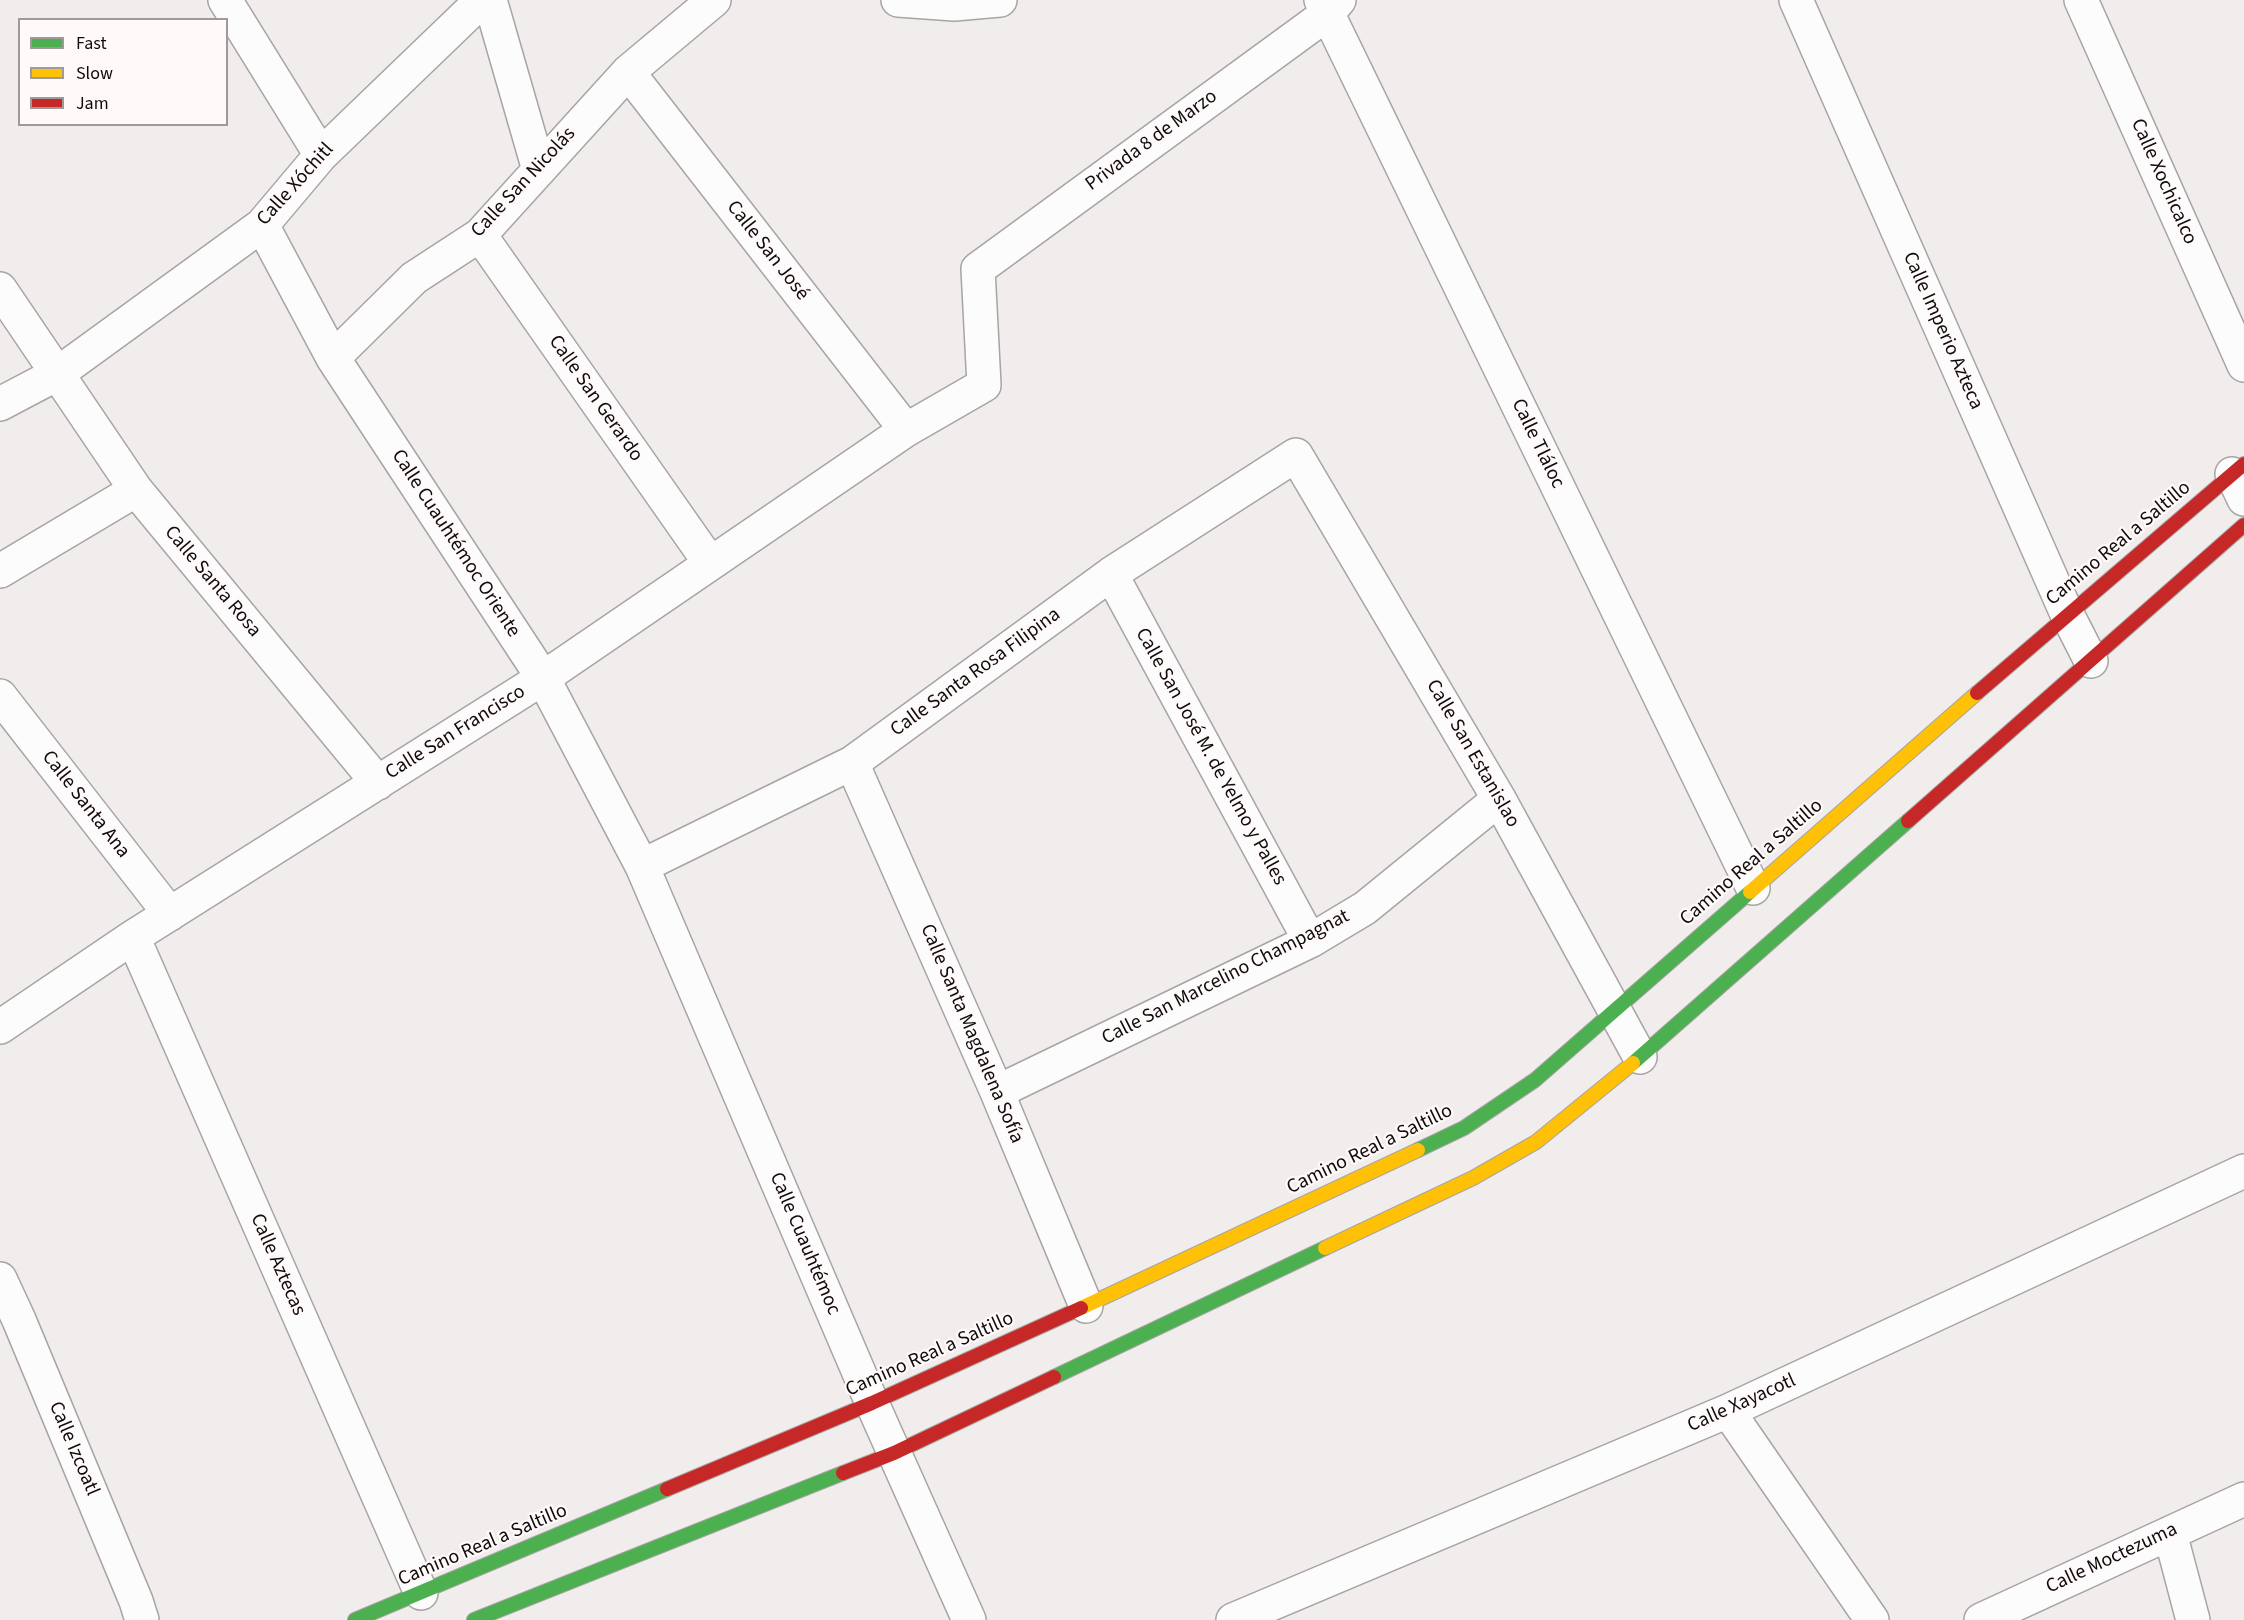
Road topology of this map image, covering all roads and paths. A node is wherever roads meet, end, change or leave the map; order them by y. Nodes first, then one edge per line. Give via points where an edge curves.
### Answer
1 (225, 0) edge
2 (482, 0) edge
3 (490, 0) edge
4 (714, 0) edge
5 (898, 0) edge
6 (1796, 0) edge
7 (2081, 0) edge
8 (998, 1) edge
9 (1329, 4) edge
10 (628, 72) junction
11 (321, 155) junction
12 (539, 170) junction
13 (262, 225) junction
14 (480, 235) junction
15 (978, 269) joint
16 (0, 289) edge
17 (333, 358) junction
18 (2244, 365) edge
19 (57, 374) junction
20 (0, 404) edge
21 (906, 430) junction
22 (1296, 455) joint
23 (2240, 479) edge
24 (136, 490) junction
25 (2244, 525) edge
26 (710, 563) junction
27 (0, 571) edge
28 (1111, 574) junction
29 (2067, 614) junction
30 (2091, 661) junction
31 (543, 678) junction
32 (0, 696) edge
33 (852, 763) junction
34 (378, 783) junction
35 (1499, 799) junction
36 (642, 866) junction
37 (1753, 888) junction
38 (170, 914) junction
39 (133, 937) junction
40 (1310, 941) junction
41 (1615, 1011) junction
42 (0, 1027) edge
43 (1640, 1057) junction
44 (997, 1092) junction
45 (2244, 1171) edge
46 (0, 1279) edge
47 (1086, 1306) junction
48 (10, 1324) edge
49 (872, 1403) junction
50 (1728, 1411) junction
51 (894, 1453) junction
52 (2244, 1499) edge
53 (2170, 1533) junction
54 (421, 1593) junction
55 (142, 1620) edge
56 (355, 1620) edge
57 (474, 1620) edge
58 (969, 1620) edge
59 (1233, 1620) edge
60 (1872, 1620) edge
61 (1981, 1620) edge
62 (2193, 1620) edge

1 - 11 street
2 - 11 street, Calle Xóchitl
3 - 12 street
4 - 10 street, Calle San Nicolás
5 - 8 street via 954,4
6 - 29 street, Calle Imperio Azteca
7 - 18 street, Calle Xochicalco
9 - 15 street, Privada 8 de Marzo
9 - 37 street, Calle Tláloc
10 - 12 street, Calle San Nicolás
10 - 21 street, Calle San José
11 - 13 street, Calle Xóchitl
12 - 14 street, Calle San Nicolás
13 - 17 street, Calle Cuauhtémoc Oriente
13 - 19 street, Calle Xóchitl
14 - 17 street, Calle San Nicolás via 414,278
14 - 26 street, Calle San Gerardo
15 - 21 street, Calle San Francisco via 984,385
16 - 19 street, Calle Santa Rosa
17 - 31 street, Calle Cuauhtémoc Oriente
19 - 20 street, Calle Xóchitl
19 - 24 street, Calle Santa Rosa
21 - 26 street, Calle San Francisco
22 - 28 street, Calle Santa Rosa Filipina
22 - 35 street, Calle San Estanislao
23 - 29 street, Camino Real a Saltillo
24 - 27 street
24 - 34 street, Calle Santa Rosa
25 - 30 street
26 - 31 street, Calle San Francisco
28 - 33 street, Calle Santa Rosa Filipina
28 - 40 street, Calle San José M. de Yelmo y Palles
29 - 30 street, Calle Imperio Azteca
29 - 37 street, Camino Real a Saltillo
30 - 43 street
31 - 34 street, Calle San Francisco
31 - 36 street, Calle Cuauhtémoc Oriente
32 - 38 street, Calle Santa Ana
33 - 36 street, Calle Santa Rosa Filipina
33 - 44 street, Calle Santa Magdalena Sofía
34 - 38 street, Calle San Francisco
35 - 40 street, Calle San Marcelino Champagnat via 1365,908
35 - 41 street, Calle San Estanislao
36 - 49 street, Calle Cuauhtémoc
37 - 41 street, Camino Real a Saltillo
38 - 39 street, Calle San Francisco
39 - 42 street, Calle San Francisco
39 - 54 street, Calle Aztecas
40 - 44 street, Calle San Marcelino Champagnat
41 - 43 street, Calle San Estanislao
41 - 47 street, Camino Real a Saltillo via 1535,1080 1464,1128
43 - 51 street via 1536,1142 1473,1178
44 - 47 street, Calle Santa Magdalena Sofía
45 - 50 street, Calle Xayacotl
46 - 48 street, Calle Izcoatl
47 - 49 street, Camino Real a Saltillo
48 - 55 street, Calle Izcoatl
49 - 51 street, Calle Cuauhtémoc
49 - 54 street, Camino Real a Saltillo
50 - 59 street, Calle Xayacotl
50 - 60 street
51 - 57 street
51 - 58 street, Calle Cuauhtémoc
52 - 53 street, Calle Moctezuma
53 - 61 street, Calle Moctezuma
53 - 62 street
54 - 56 street, Camino Real a Saltillo

